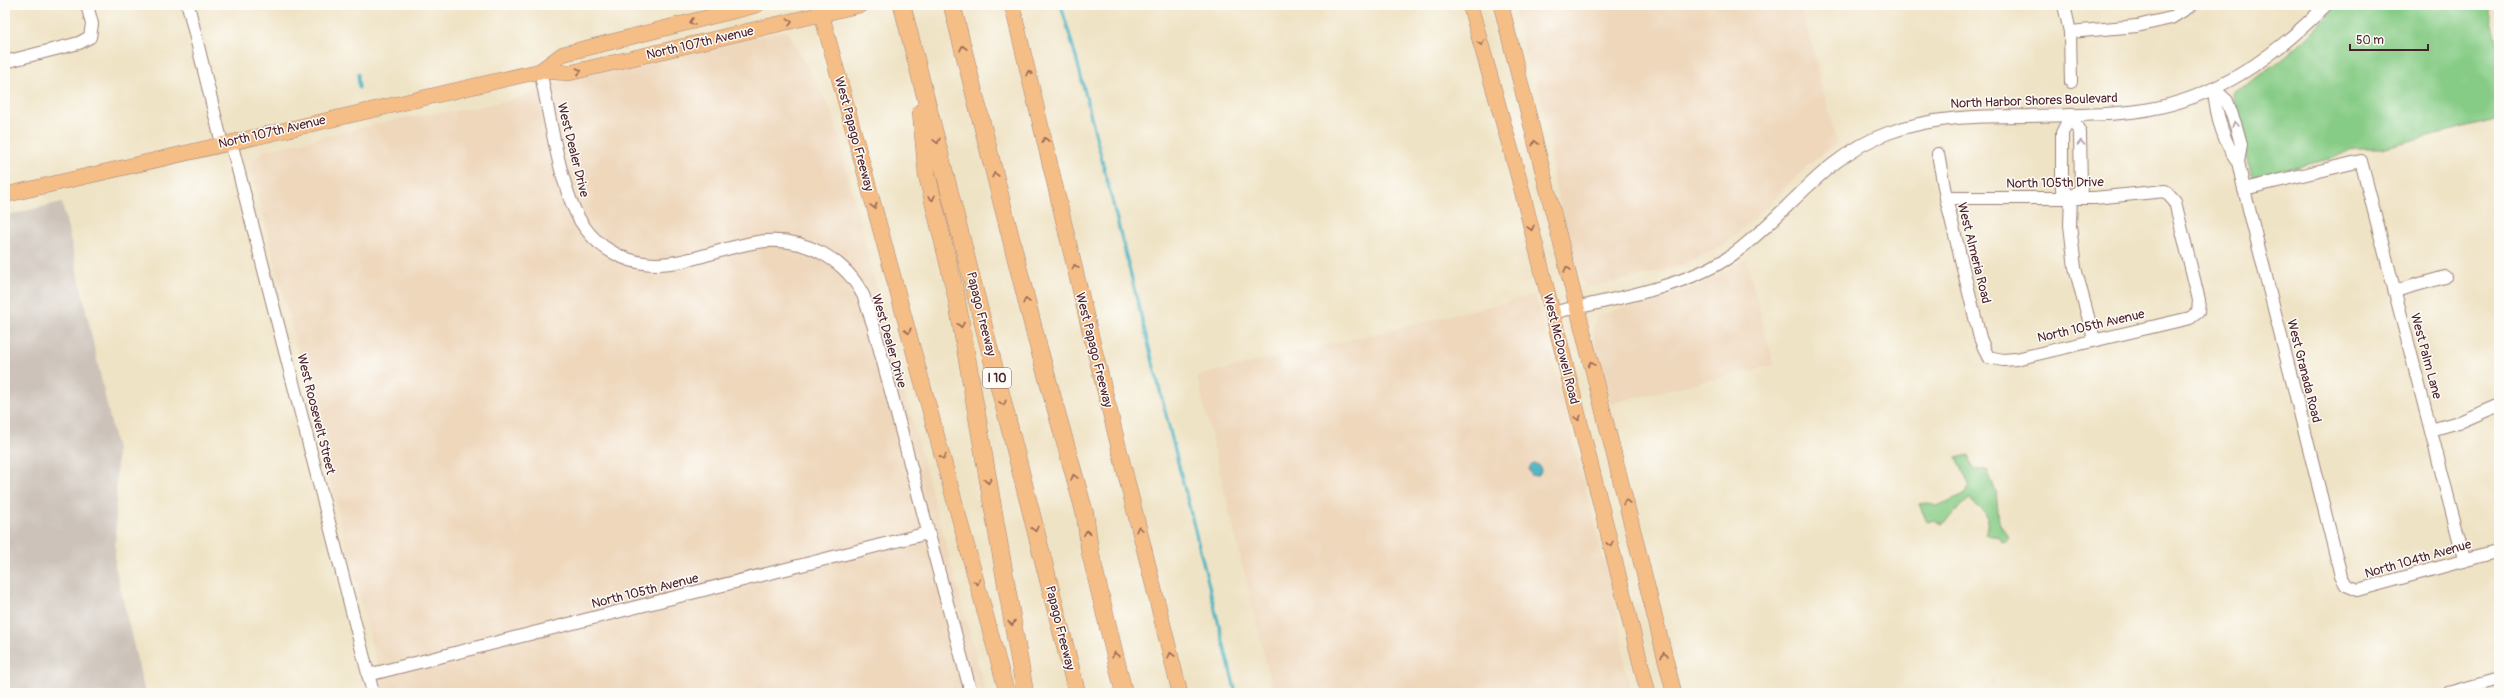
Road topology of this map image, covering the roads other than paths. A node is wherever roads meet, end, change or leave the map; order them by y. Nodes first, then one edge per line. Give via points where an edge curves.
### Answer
1 (87, 5) edge
2 (188, 5) edge
3 (757, 5) edge
4 (860, 5) edge
5 (902, 5) edge
6 (1012, 5) edge
7 (1470, 5) edge
8 (1501, 5) edge
9 (2064, 5) edge
10 (2192, 5) edge
11 (2326, 5) edge
12 (820, 10) edge
13 (953, 10) edge
14 (2070, 32) junction
15 (5, 62) edge
16 (917, 62) junction
17 (540, 71) junction
18 (2071, 82) dead end
19 (2214, 89) junction
20 (2071, 115) junction
21 (226, 143) junction
22 (1938, 154) dead end
23 (2062, 162) junction
24 (2081, 162) junction
25 (2244, 189) junction
26 (5, 195) edge
27 (1946, 198) junction
28 (2071, 198) junction
29 (2445, 277) dead end
30 (2395, 291) junction
31 (1577, 307) junction
32 (1551, 312) junction
33 (2198, 312) joint
34 (2094, 339) junction
35 (1988, 356) joint
36 (2499, 405) edge
37 (2431, 430) junction
38 (928, 533) junction
39 (2499, 551) edge
40 (2464, 559) junction
41 (2346, 585) joint
42 (368, 675) junction
43 (2499, 679) edge
44 (373, 693) edge
45 (971, 693) edge
46 (1007, 693) edge
47 (1026, 693) edge
48 (1077, 693) edge
49 (1124, 693) edge
50 (1180, 693) edge
51 (1648, 693) edge
52 (1674, 693) edge
53 (2448, 693) edge

1 - 15 street via 92,24 90,37 79,43
2 - 21 street, West Roosevelt Street
3 -> 17 main road, North 107th Avenue via 563,54
4 - 12 main road, North 107th Avenue
5 - 16 highway, Papago Freeway / I 10
50 -> 6 main road, West Papago Freeway
7 -> 32 main road, West McDowell Road via 1518,175
31 -> 8 main road, West McDowell Road
9 - 14 street
10 - 14 street via 2171,18 2138,26
11 - 19 street, North Harbor Shores Boulevard via 2270,55
17 -> 12 main road, North 107th Avenue via 570,73
12 -> 46 main road, West Papago Freeway
49 -> 13 highway via 1090,552 1084,514 1036,338
14 - 18 street
16 -> 47 highway via 927,175 956,295
16 -> 48 highway, Papago Freeway / I 10
17 - 21 main road, North 107th Avenue
17 - 38 street, West Dealer Drive via 569,198 581,222 603,247 637,263 655,265 685,261 766,241 797,243 824,254 848,274 863,296 872,324
19 - 20 street, North Harbor Shores Boulevard via 2178,102 2147,109
19 - 25 street, West Granada Road via 2216,109 2227,148 2238,162
20 - 23 street via 2062,133
24 -> 20 street via 2080,133
20 - 31 street, North Harbor Shores Boulevard via 1959,117 1931,120 1888,132 1834,162 1765,228 1724,260 1688,277 1655,288
21 - 26 main road, North 107th Avenue
21 - 42 street, West Roosevelt Street
22 - 27 street, West Almeria Road
23 - 24 street
23 - 28 street via 2062,189
24 - 28 street via 2082,189
25 - 30 street, West Palm Lane via 2361,161
25 - 41 street, West Granada Road via 2341,576
27 - 28 street, North 105th Drive
27 - 35 street, West Almeria Road via 1980,338
28 - 33 street, North 105th Drive via 2165,191 2174,202 2199,300
28 - 34 street via 2070,225 2075,268
29 - 30 street
30 - 37 street, West Palm Lane
31 - 32 street, North Harbor Shores Boulevard
52 -> 31 main road, West McDowell Road
32 -> 51 main road, West McDowell Road
33 - 34 street, North 105th Avenue via 2190,318
34 - 35 street, North 105th Avenue via 2016,358 2003,360
36 - 37 street via 2462,421
37 - 40 street, West Palm Lane
38 - 42 street, North 105th Avenue
38 - 45 street, West Dealer Drive
39 - 40 street, North 104th Avenue
40 - 41 street, North 104th Avenue via 2358,590
42 - 44 street, West Roosevelt Street
43 - 53 street

